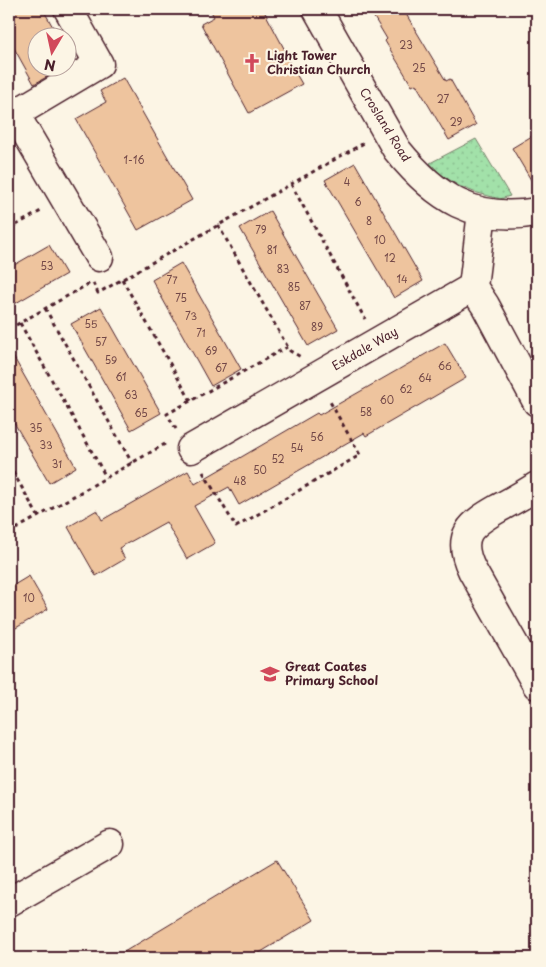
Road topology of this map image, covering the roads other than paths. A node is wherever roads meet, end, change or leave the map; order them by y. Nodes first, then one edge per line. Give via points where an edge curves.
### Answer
1 (68, 9) edge
2 (317, 9) edge
3 (482, 212) junction
4 (537, 212) edge
5 (95, 269) road end
6 (473, 288) junction
7 (537, 402) edge
8 (182, 445) road end
9 (537, 486) edge
10 (537, 685) edge
11 (110, 844) dead end
12 (9, 902) edge

1 - 5 street via 99,64 15,114
2 - 3 street, Crosland Road via 410,166 449,199
3 - 4 street, Crosland Road via 516,215
3 - 6 street
6 - 7 street
6 - 8 street, Eskdale Way
9 - 10 street via 474,524 465,542 472,570
11 - 12 street

